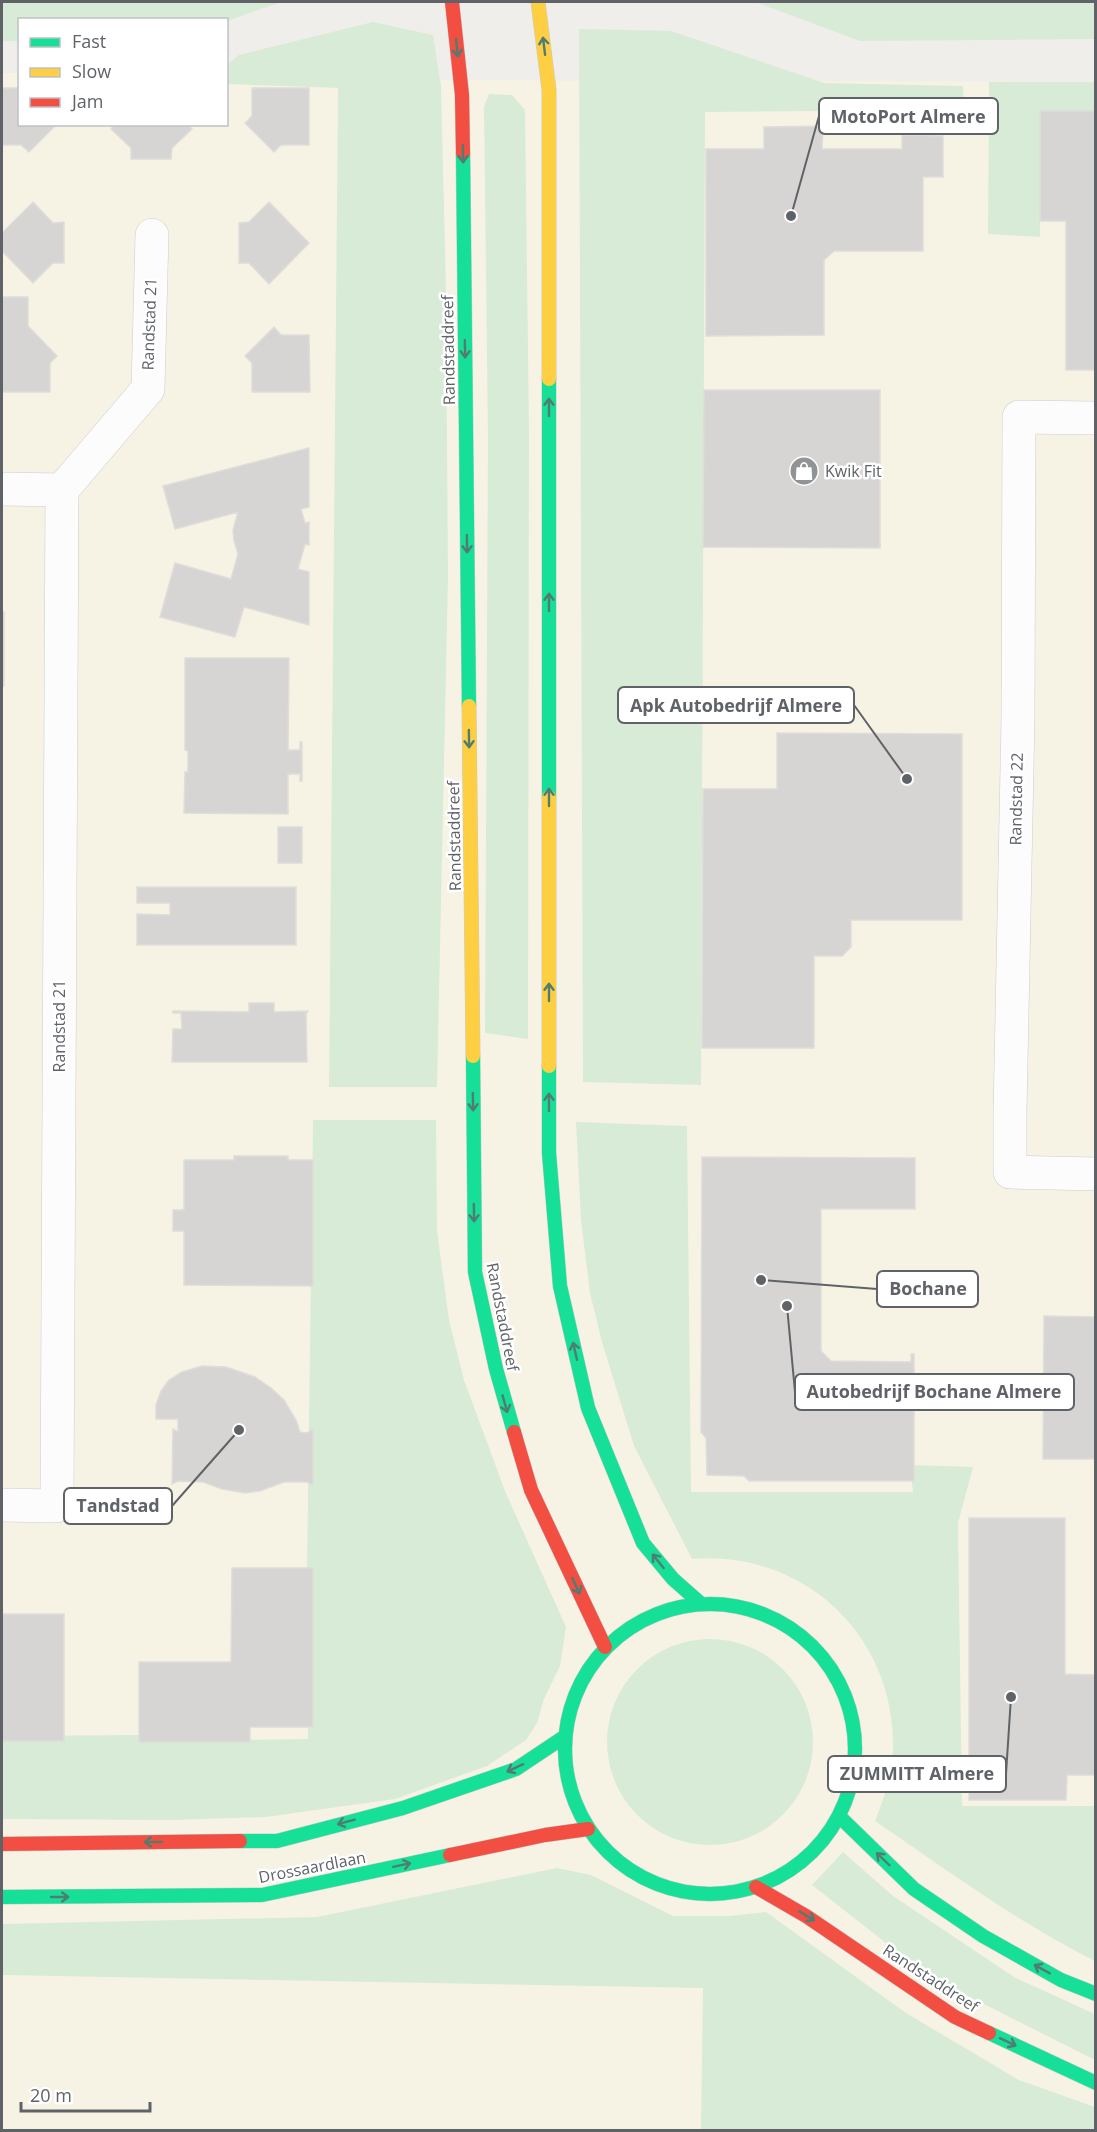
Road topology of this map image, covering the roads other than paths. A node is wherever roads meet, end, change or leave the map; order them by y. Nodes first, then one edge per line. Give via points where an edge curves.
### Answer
1 (452, 2) edge
2 (538, 2) edge
3 (152, 235) dead end
4 (1095, 418) edge
5 (2, 489) edge
6 (62, 490) junction
7 (1095, 1174) edge
8 (2, 1505) edge
9 (699, 1602) junction
10 (605, 1647) junction
11 (564, 1737) junction
12 (841, 1818) junction
13 (588, 1829) junction
14 (2, 1844) edge
15 (756, 1887) junction
16 (2, 1897) edge
17 (1095, 1994) edge
18 (1095, 2083) edge

1 -> 10 main road, Randstaddreef via 462,95 475,1272 496,1369 531,1490
9 -> 2 main road via 672,1580 643,1543 588,1408 560,1286 549,1153 549,90
3 - 6 street, Randstad 21 via 147,389
4 - 7 street, Randstad 22 via 1019,417 1010,1113 1010,1172
5 - 6 street
6 - 8 street, Randstad 21 via 57,1506
9 - 10 main road via 654,1613 624,1630
9 - 12 main road via 765,1614 814,1647 843,1688 855,1730 855,1764
10 - 11 main road via 582,1678 567,1716
11 - 13 main road via 568,1785
11 -> 14 main road, Drossaardlaan via 516,1769 403,1808 277,1841
12 - 15 main road via 822,1844 797,1865
17 -> 12 main road via 1061,1980 983,1936 914,1889
13 - 15 main road via 617,1861 648,1880 686,1892
16 -> 13 main road, Drossaardlaan via 262,1895
15 -> 18 main road, Randstaddreef via 806,1916 955,2017

